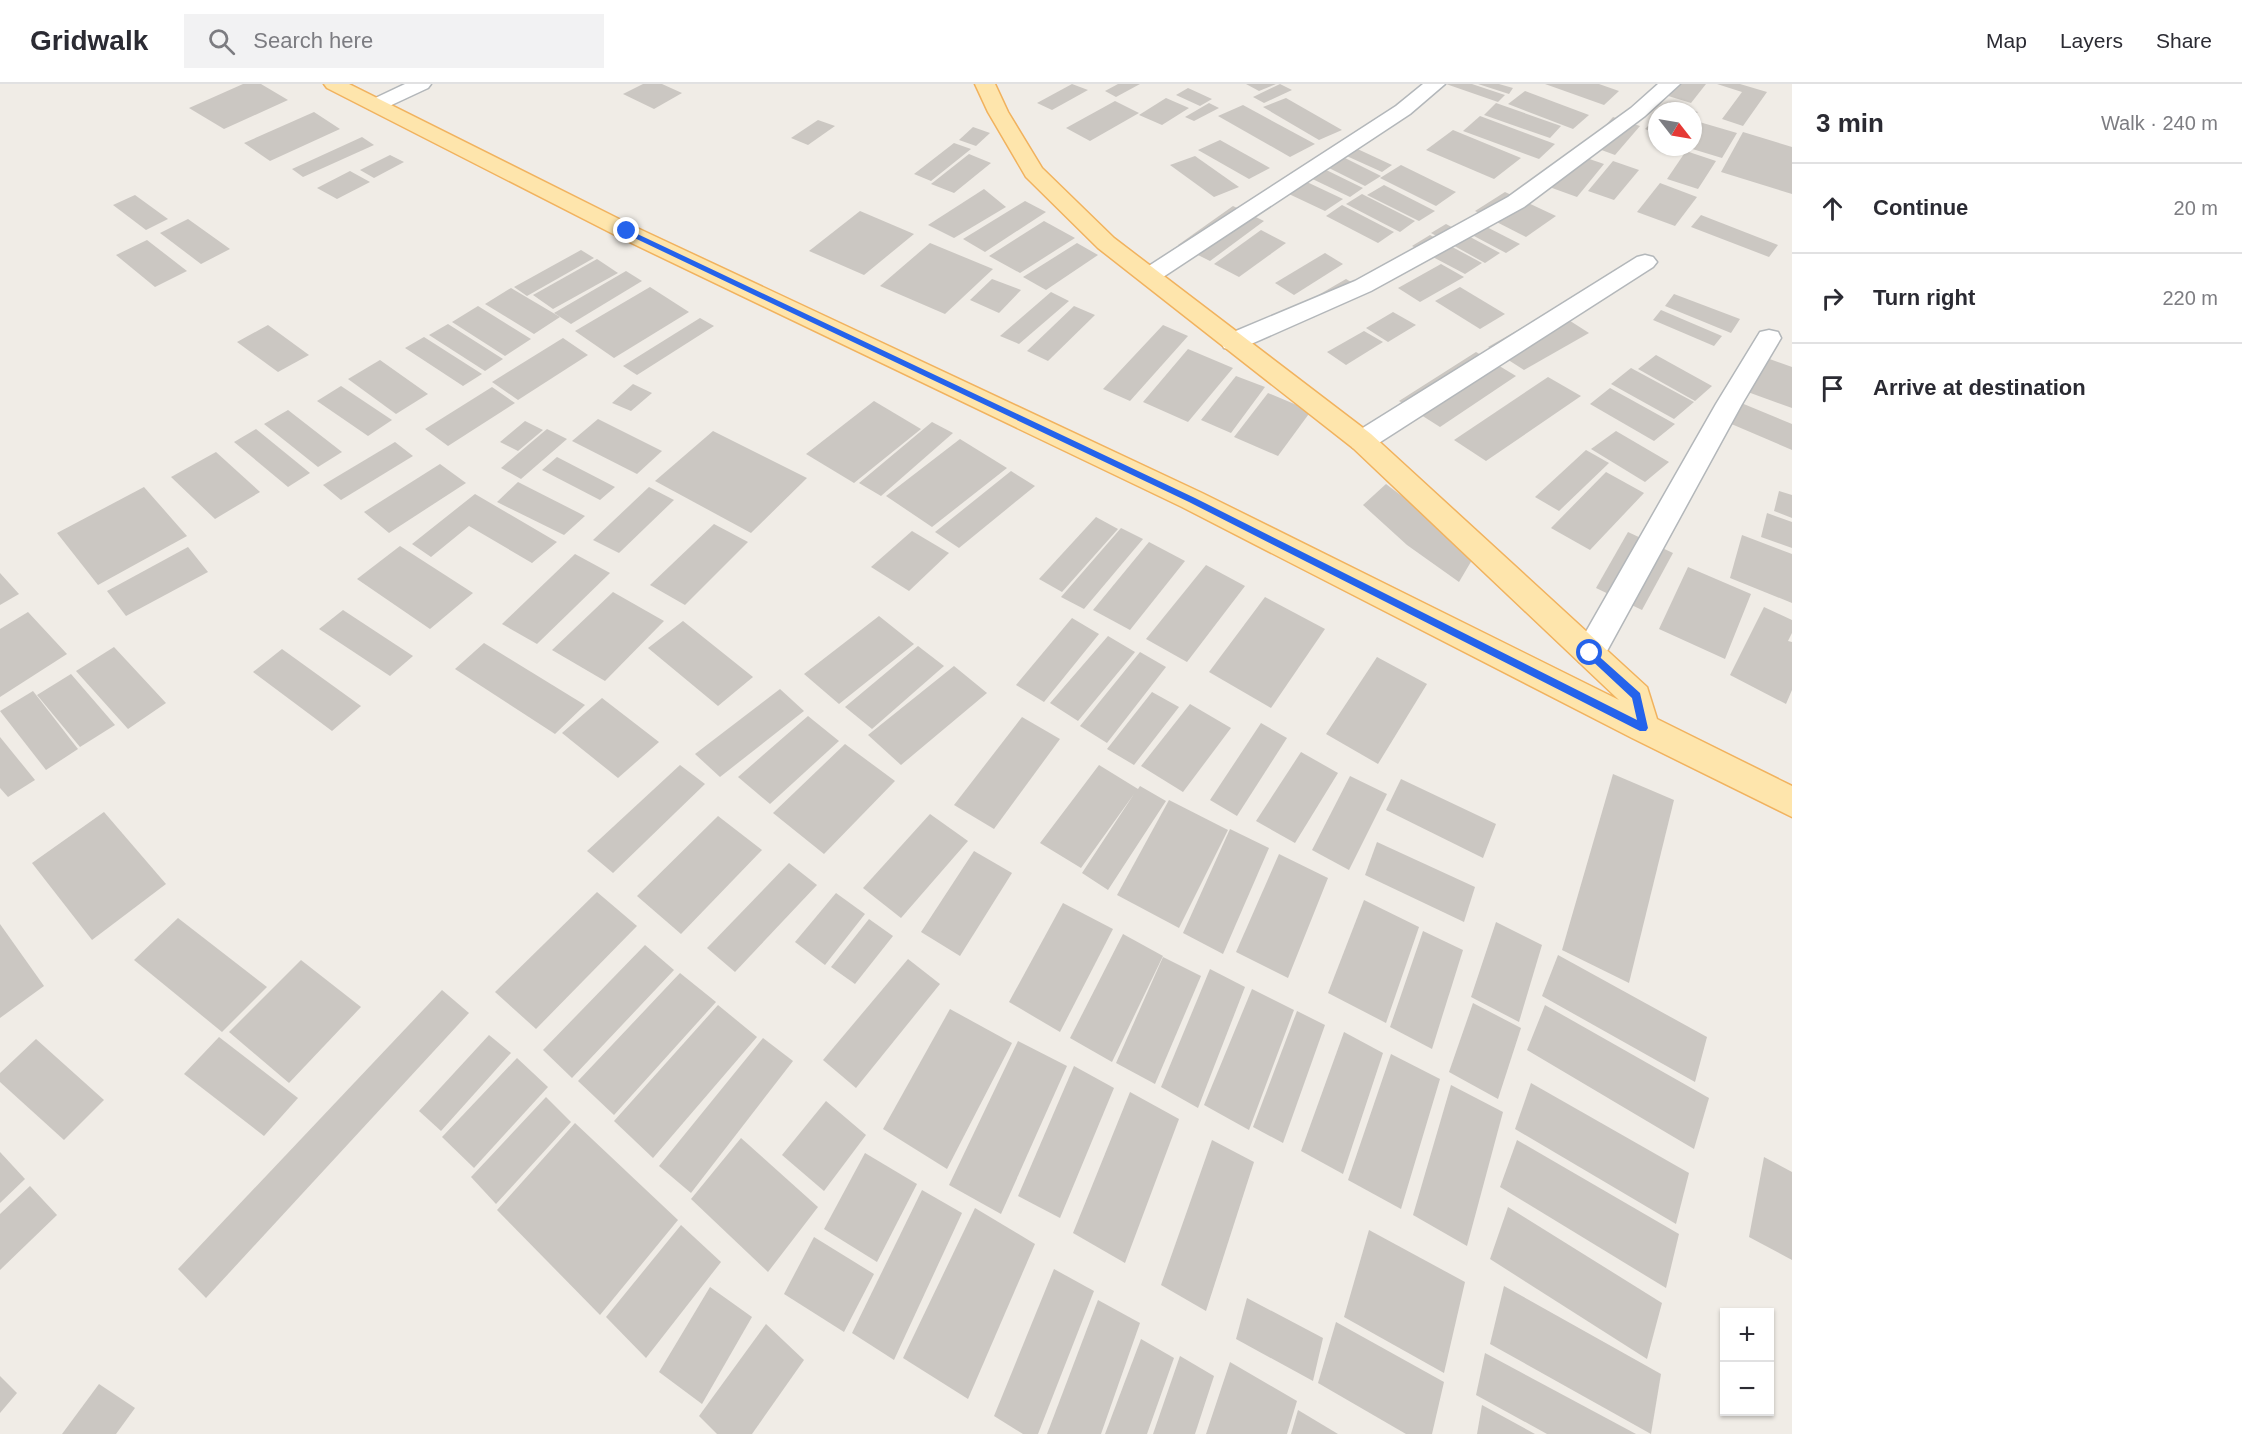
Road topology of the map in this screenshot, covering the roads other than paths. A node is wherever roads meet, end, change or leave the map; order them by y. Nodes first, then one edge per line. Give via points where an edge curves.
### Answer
1 (334, 84) edge
2 (421, 84) edge
3 (985, 84) edge
4 (1435, 84) edge
5 (1670, 84) edge
6 (376, 105) junction
7 (1645, 262) dead end
8 (1149, 276) junction
9 (1769, 338) dead end
10 (1233, 342) junction
11 (1362, 441) junction
12 (1590, 653) junction
13 (1643, 728) junction
14 (1792, 802) edge

1 - 6 main road
2 - 6 street
3 - 8 main road via 1034,172 1106,243
4 - 8 street via 1403,110
5 - 10 street via 1516,202 1363,286
6 - 13 main road via 627,231 1192,500
7 - 11 street
8 - 10 main road
9 - 12 street
10 - 11 main road
11 - 12 main road
12 - 13 main road via 1636,696
13 - 14 main road

